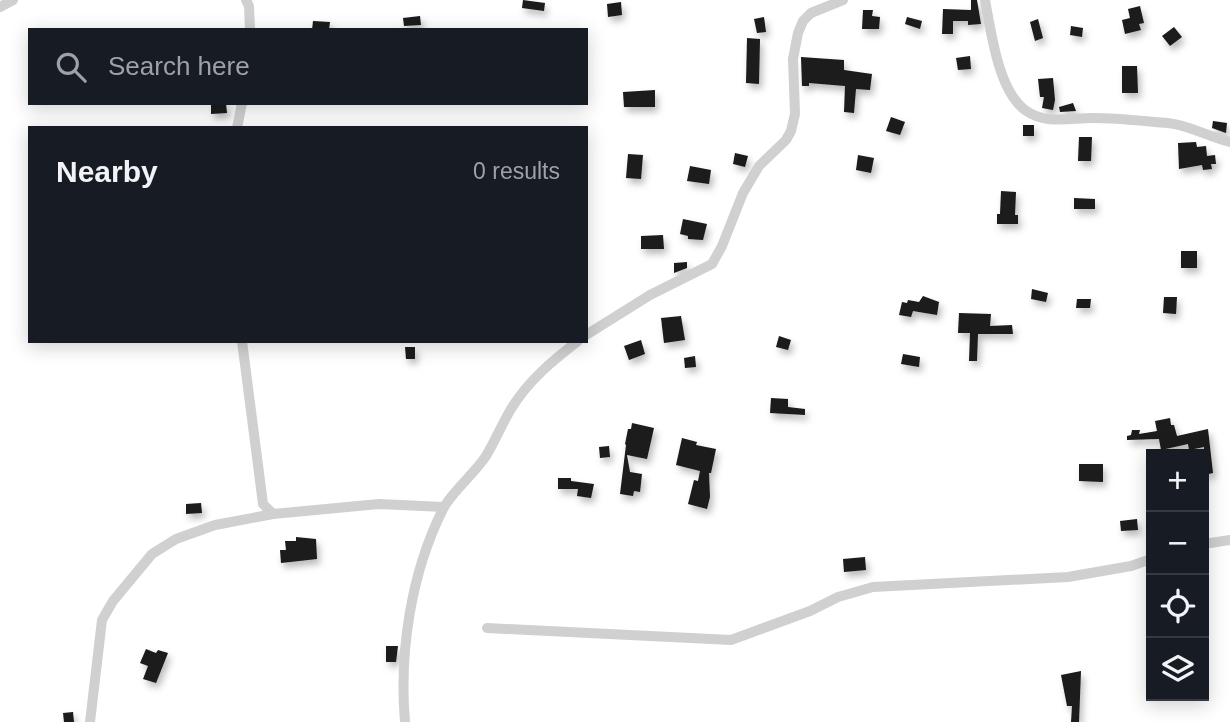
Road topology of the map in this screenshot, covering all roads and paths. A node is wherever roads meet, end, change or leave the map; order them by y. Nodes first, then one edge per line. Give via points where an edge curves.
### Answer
1 (13, 0) edge
2 (246, 0) edge
3 (843, 0) edge
4 (985, 0) edge
5 (0, 7) edge
6 (250, 28) edge
7 (242, 105) edge
8 (237, 126) edge
9 (1230, 142) edge
10 (588, 334) edge
11 (242, 343) edge
12 (575, 343) edge
13 (444, 507) junction
14 (273, 514) junction
15 (1230, 540) edge
16 (1209, 543) edge
17 (1146, 561) edge
18 (487, 628) dead end
19 (90, 722) edge
20 (405, 722) edge

1 - 5 street
2 - 6 street
3 - 10 street via 803,21 793,59 795,114 790,131 759,166 743,193 712,264
4 - 9 street via 992,43 1007,84 1026,111 1063,122 1090,118 1172,123
7 - 8 street
11 - 14 street via 263,504
12 - 13 street via 537,376 513,406 482,462
13 - 14 street via 379,504
13 - 20 street via 419,569 407,639
14 - 19 street via 215,525 176,539 152,554 102,620
15 - 16 street
17 - 18 street via 1068,577 873,587 731,640

